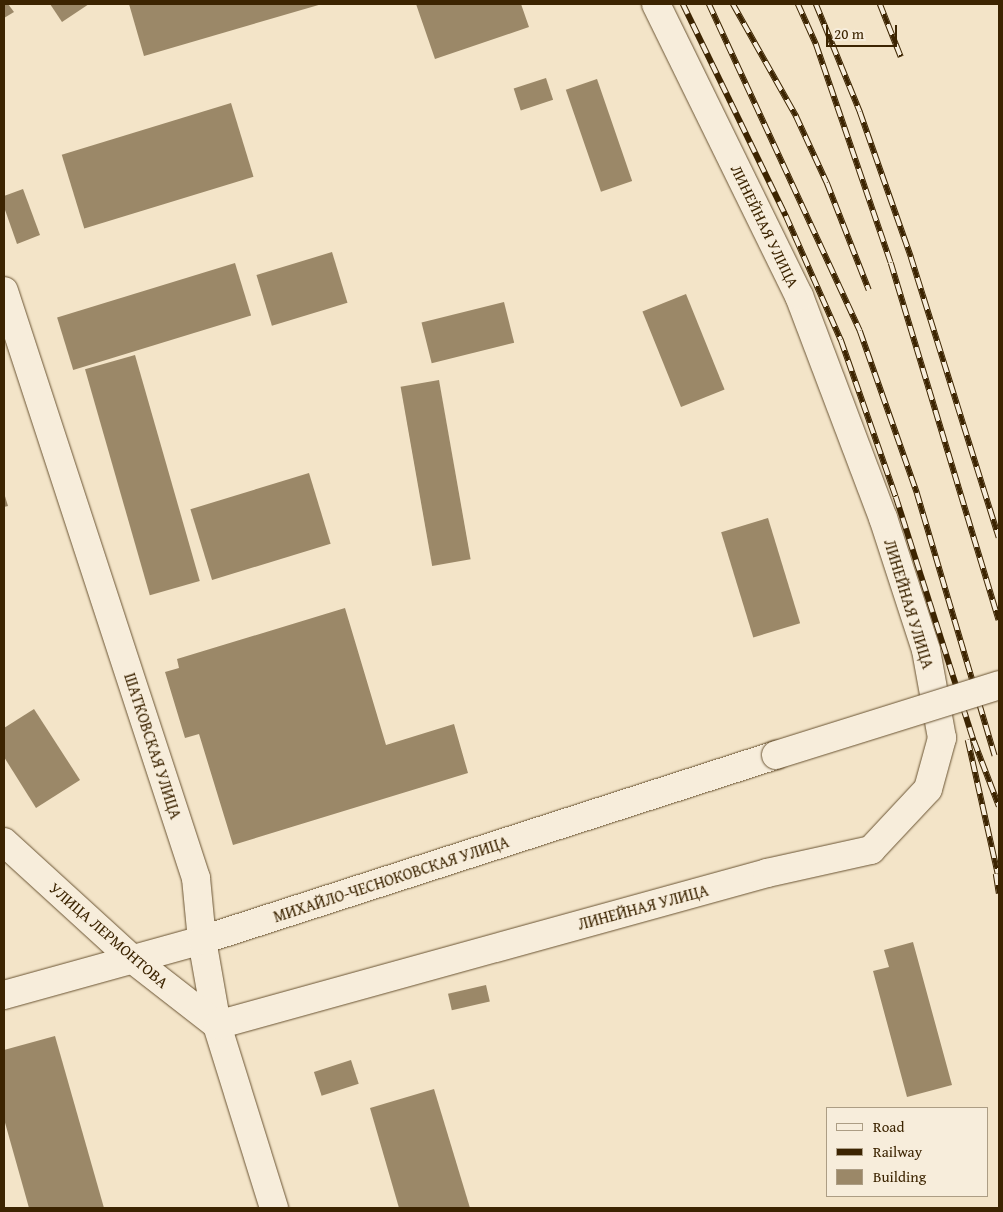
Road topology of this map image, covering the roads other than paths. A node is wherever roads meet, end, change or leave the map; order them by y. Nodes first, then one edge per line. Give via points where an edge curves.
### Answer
1 (656, 4) edge
2 (4, 291) edge
3 (999, 685) edge
4 (4, 842) edge
5 (202, 940) junction
6 (130, 958) junction
7 (4, 995) edge
8 (217, 1025) junction
9 (274, 1208) edge

1 - 8 street, ЛИНЕЙНАЯ УЛИЦА via 799,296 883,518 926,650 942,738 928,789 871,850 767,873
2 - 5 street, ШАТКОВСКАЯ УЛИЦА via 196,878
3 - 5 street, МИХАЙЛО-ЧЕСНОКОВСКАЯ УЛИЦА, bridge
4 - 6 street, УЛИЦА ЛЕРМОНТОВА
5 - 6 street, МИХАЙЛО-ЧЕСНОКОВСКАЯ УЛИЦА
5 - 8 street, ШАТКОВСКАЯ УЛИЦА
6 - 7 street, МИХАЙЛО-ЧЕСНОКОВСКАЯ УЛИЦА
6 - 8 street, УЛИЦА ЛЕРМОНТОВА
8 - 9 street, ШАТКОВСКАЯ УЛИЦА

